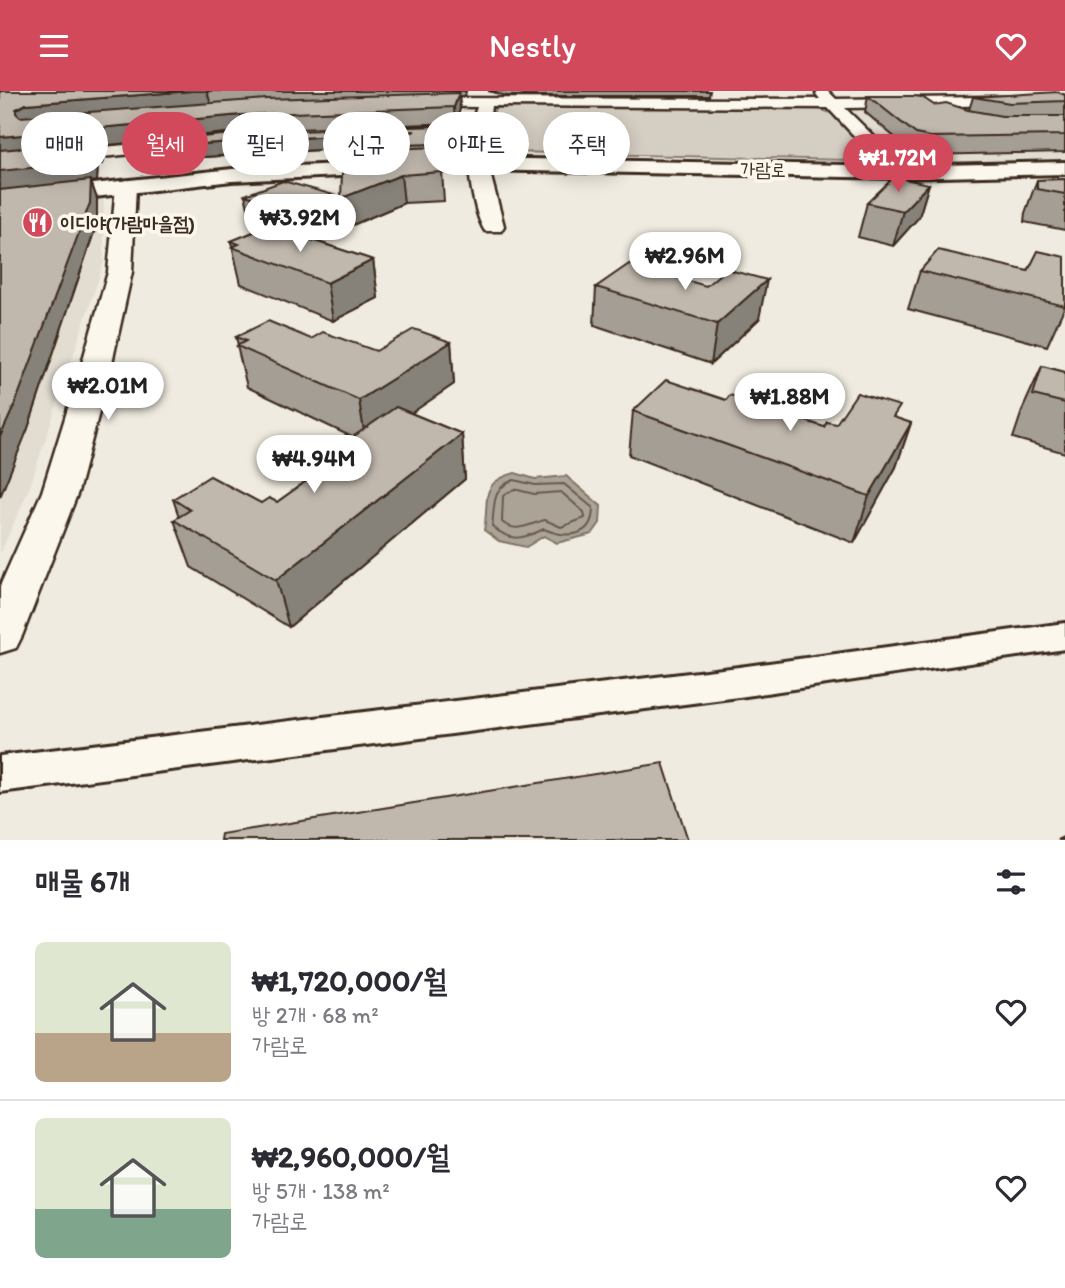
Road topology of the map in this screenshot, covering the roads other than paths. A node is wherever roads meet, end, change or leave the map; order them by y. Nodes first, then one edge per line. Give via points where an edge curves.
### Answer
1 (820, 91) edge
2 (487, 96) edge
3 (1065, 100) edge
4 (390, 103) edge
5 (928, 103) junction
6 (833, 104) junction
7 (958, 121) edge
8 (219, 141) edge
9 (21, 146) edge
10 (8, 162) edge
11 (529, 165) edge
12 (424, 166) edge
13 (1065, 168) edge
14 (899, 172) junction
15 (479, 175) edge
16 (126, 186) junction
17 (0, 201) edge
18 (493, 226) dead end
19 (0, 636) edge
20 (1065, 636) edge
21 (0, 773) edge

1 - 6 street
2 - 4 street
2 - 6 street
3 - 5 street
5 - 6 street
5 - 7 street
6 - 14 street
8 - 10 street
9 - 10 street
11 - 14 street, 가람로
12 - 16 street, 가람로 via 232,175
13 - 14 street, 가람로
15 - 18 street
16 - 17 street, 가람로
16 - 19 street via 120,272 97,363 60,492
20 - 21 street via 739,682

